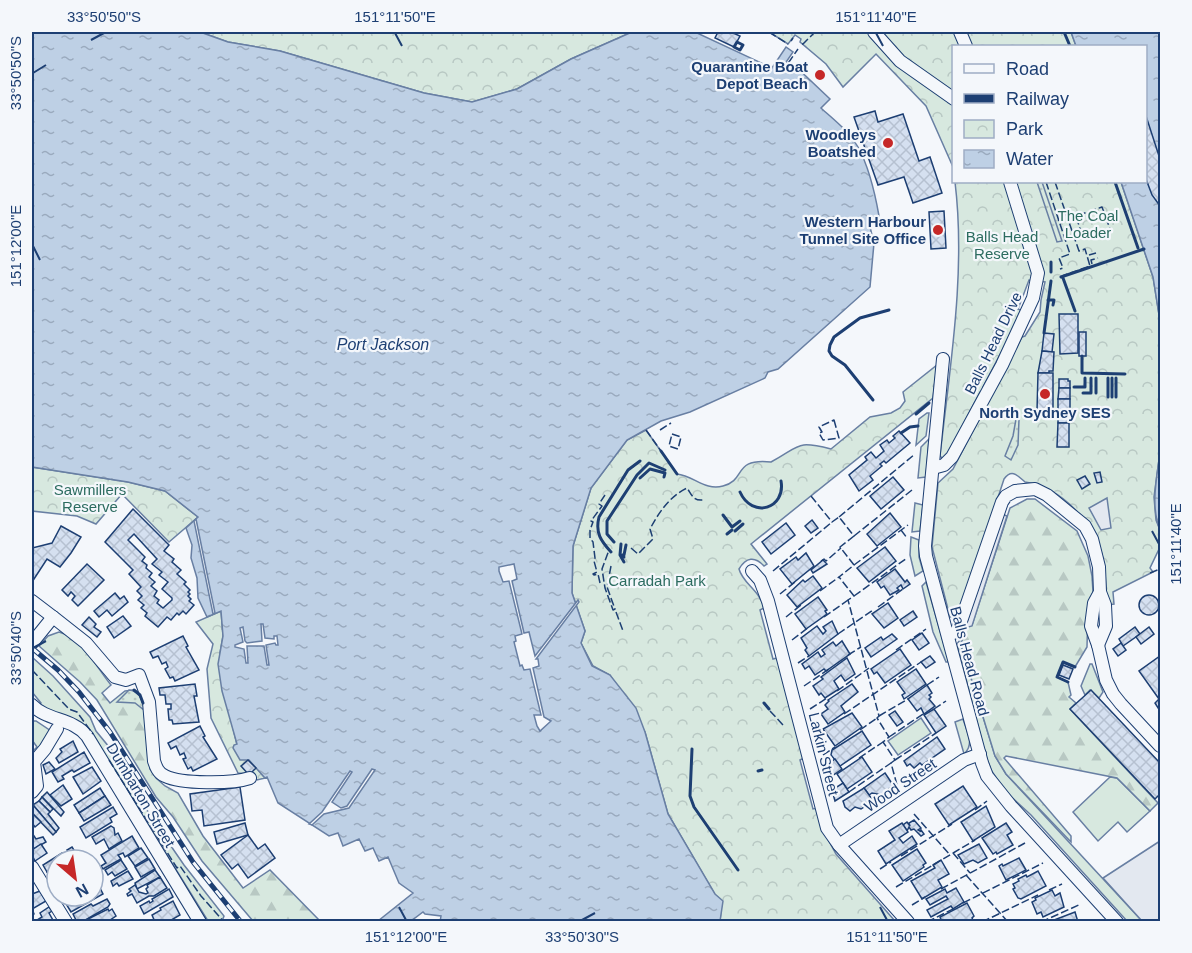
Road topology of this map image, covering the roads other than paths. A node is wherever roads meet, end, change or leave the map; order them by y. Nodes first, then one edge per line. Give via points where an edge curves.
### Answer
1 (874, 32) edge
2 (952, 98) edge
3 (1010, 183) edge
4 (943, 359) dead end
5 (933, 468) junction
6 (752, 571) dead end
7 (32, 601) edge
8 (53, 617) junction
9 (948, 635) junction
10 (34, 640) edge
11 (33, 709) edge
12 (57, 729) dead end
13 (1161, 746) edge
14 (980, 754) junction
15 (250, 778) dead end
16 (32, 792) edge
17 (839, 845) junction
18 (32, 867) edge
19 (66, 921) edge
20 (200, 921) edge
21 (908, 921) edge
22 (1117, 921) edge

1 - 2 street via 900,61
3 - 5 street, Balls Head Drive via 1038,273 1034,298 952,457
4 - 5 street, Balls Head Road
5 - 9 street, Balls Head Road via 925,546
6 - 17 street, Larkin Street via 768,600 826,825
7 - 8 street
8 - 10 street
8 - 15 street via 86,643 115,676 126,680 139,675 148,698 154,761 160,773 171,778 217,783
9 - 13 street via 956,632 960,624 1006,496 1035,489 1047,495 1084,526 1092,539 1105,605 1106,626 1098,645 1101,666 1113,694
9 - 14 street, Balls Head Road
11 - 20 street, Dumbarton Street via 77,726 87,736
12 - 16 street via 34,762 38,786
14 - 17 street, Wood Street via 964,760
14 - 22 street, Balls Head Road via 996,789
17 - 21 street, Larkin Street
18 - 19 street

